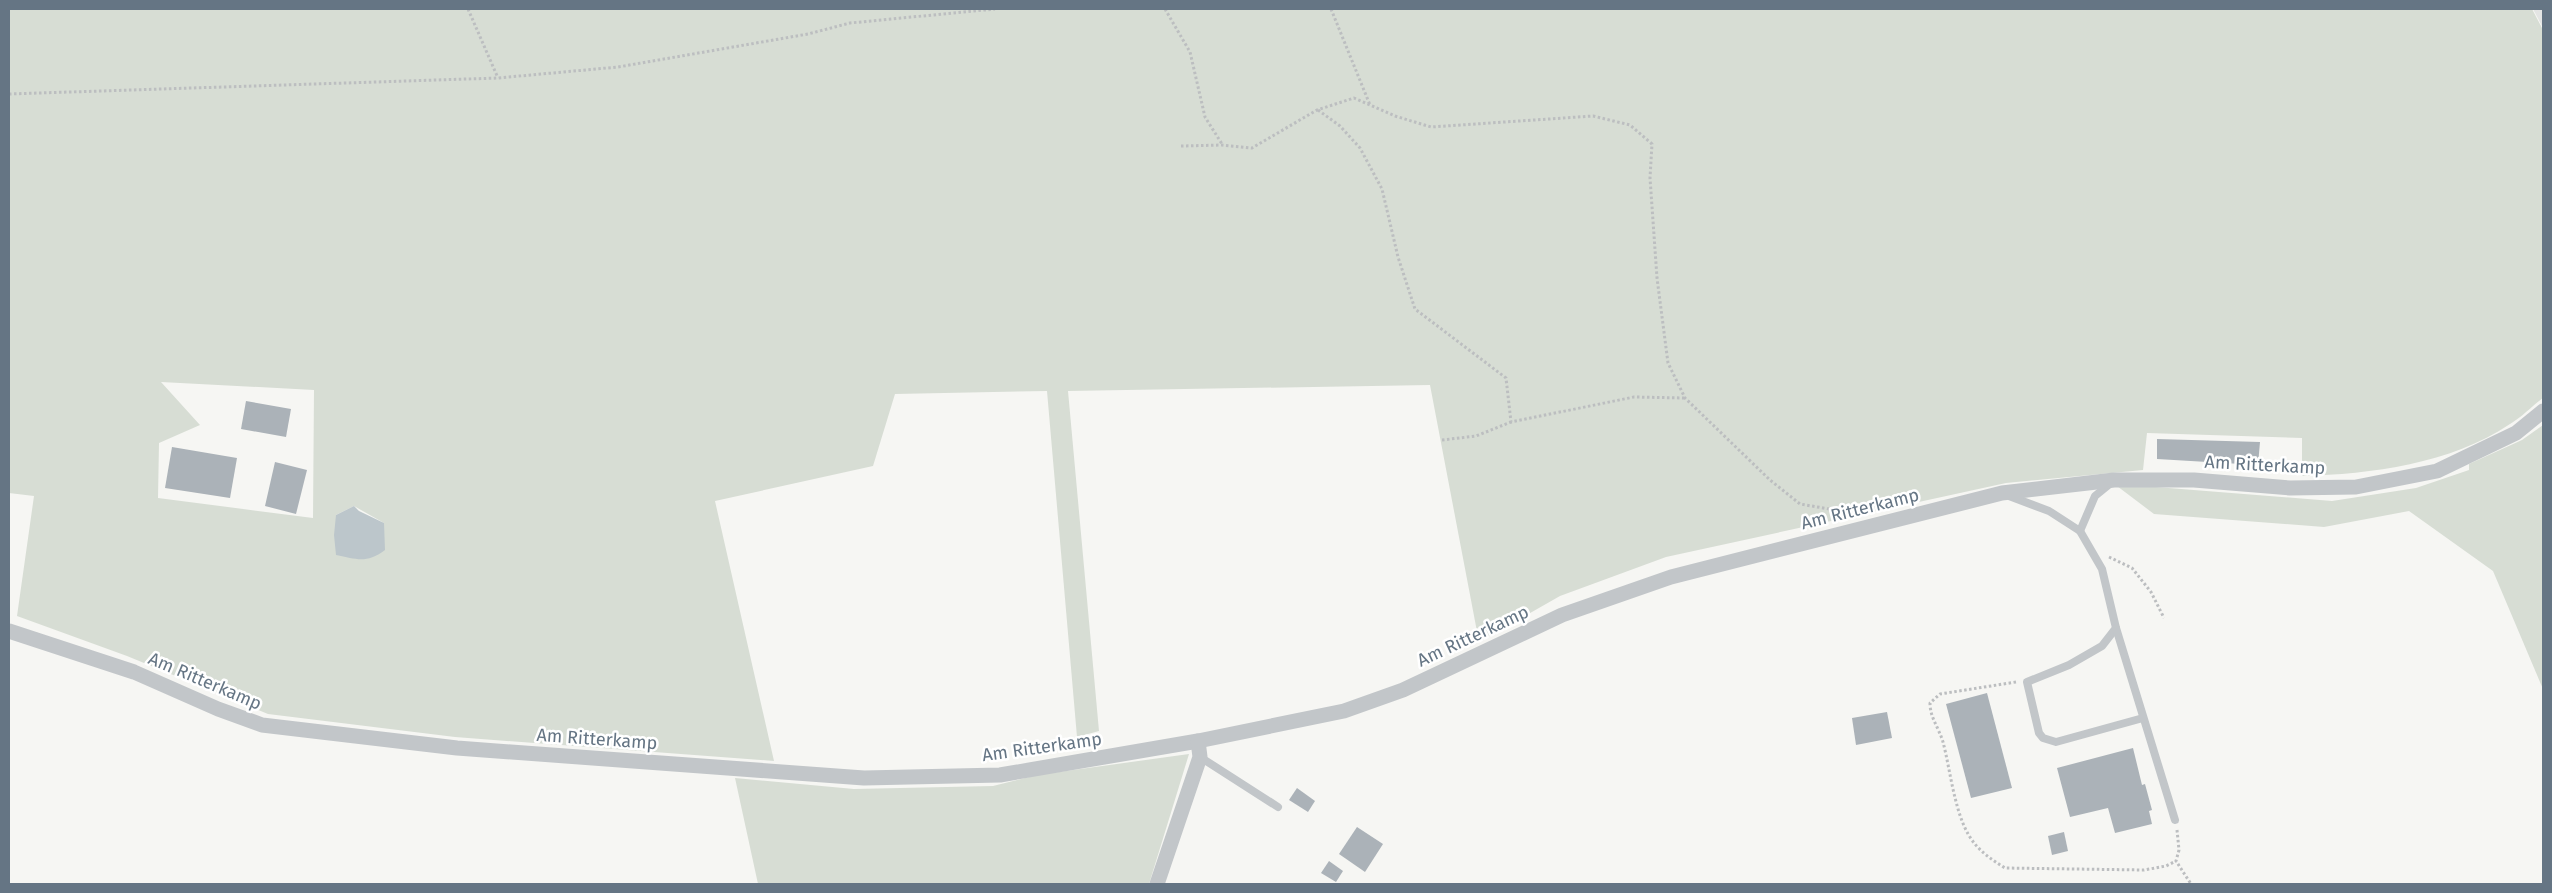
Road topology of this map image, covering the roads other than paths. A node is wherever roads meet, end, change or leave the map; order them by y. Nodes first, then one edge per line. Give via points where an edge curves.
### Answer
1 (2543, 411) edge
2 (2114, 480) junction
3 (2002, 493) junction
4 (2080, 531) junction
5 (2116, 628) junction
6 (9, 631) edge
7 (2143, 718) junction
8 (1198, 741) junction
9 (1200, 757) junction
10 (1278, 807) dead end
11 (2175, 820) road end
12 (1157, 884) edge

1 - 2 street, Am Ritterkamp via 2516,433 2437,471 2356,487 2290,488 2194,480
2 - 3 street, Am Ritterkamp
2 - 4 lane via 2095,496
3 - 4 lane via 2049,512
3 - 8 street, Am Ritterkamp via 1671,577 1562,615 1403,690 1344,711
4 - 5 lane via 2102,569
5 - 7 lane
5 - 7 lane via 2102,646 2027,682 2039,733 2049,741 2068,740
6 - 8 street, Am Ritterkamp via 134,672 262,725 457,748 864,778 1000,775
7 - 11 lane
8 - 9 street
9 - 10 lane
9 - 12 street

